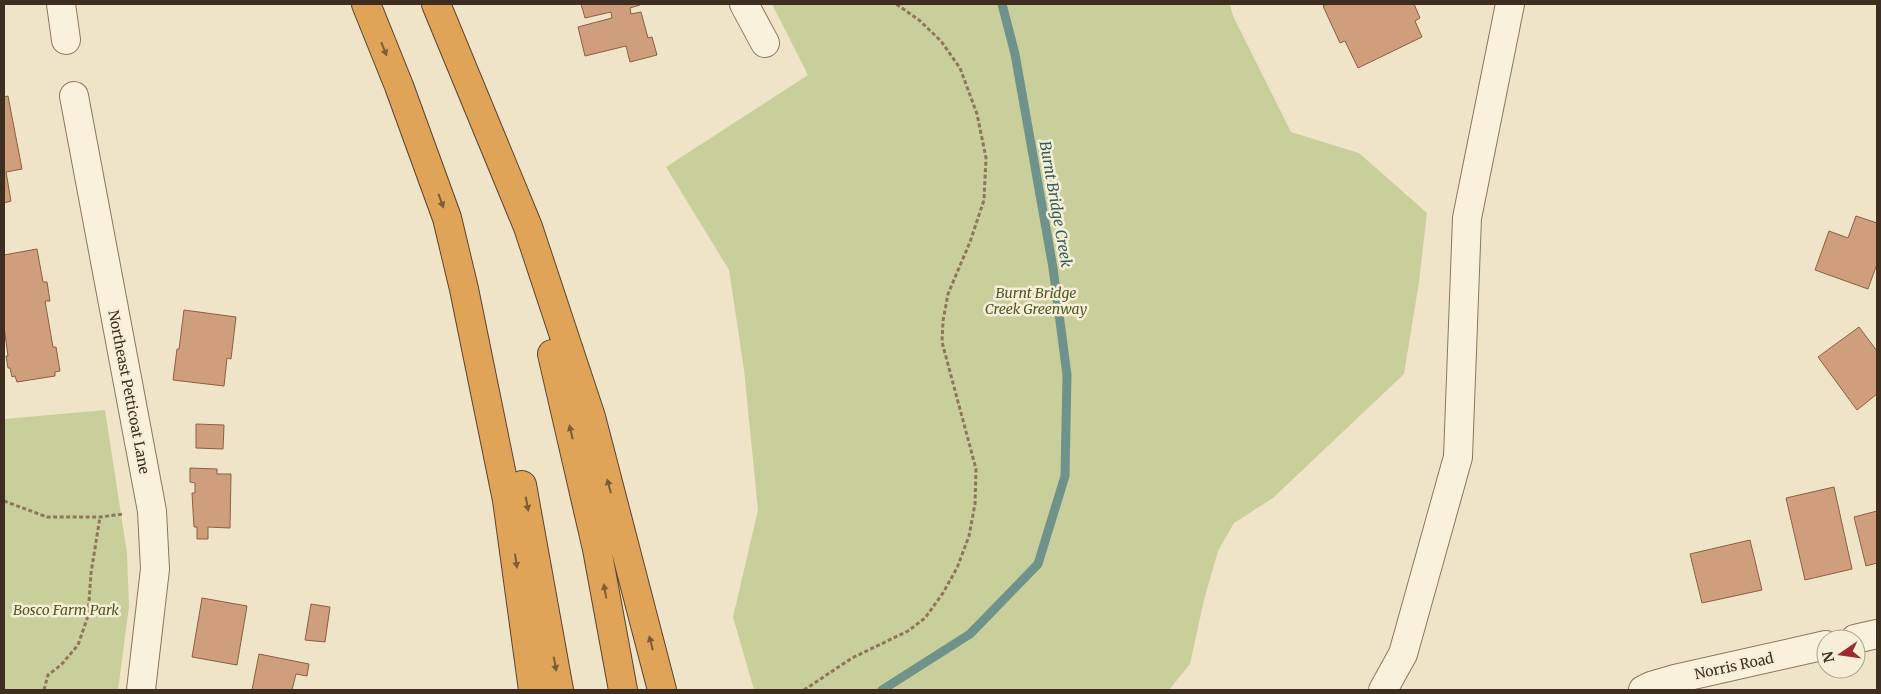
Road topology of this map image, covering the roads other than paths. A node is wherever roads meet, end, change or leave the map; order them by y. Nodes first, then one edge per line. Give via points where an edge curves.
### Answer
1 (61, 4) edge
2 (366, 4) edge
3 (430, 4) edge
4 (436, 4) edge
5 (744, 4) edge
6 (1510, 4) edge
7 (66, 40) dead end
8 (765, 43) dead end
9 (74, 96) dead end
10 (464, 289) junction
11 (1816, 647) edge
12 (141, 690) edge
13 (534, 690) edge
14 (559, 690) edge
15 (623, 690) edge
16 (662, 690) edge
17 (1383, 690) edge
18 (1643, 690) edge

1 - 7 street
2 -> 10 highway via 447,218
15 -> 3 highway via 597,549 559,379 518,230
16 -> 4 highway via 591,417 535,246
5 - 8 street
6 - 17 street via 1467,218 1458,458 1403,654
9 - 12 street, Northeast Petticoat Lane via 152,511 155,569
10 -> 13 highway via 507,500
10 -> 14 highway via 524,490
11 - 18 street, Norris Road via 1675,678

